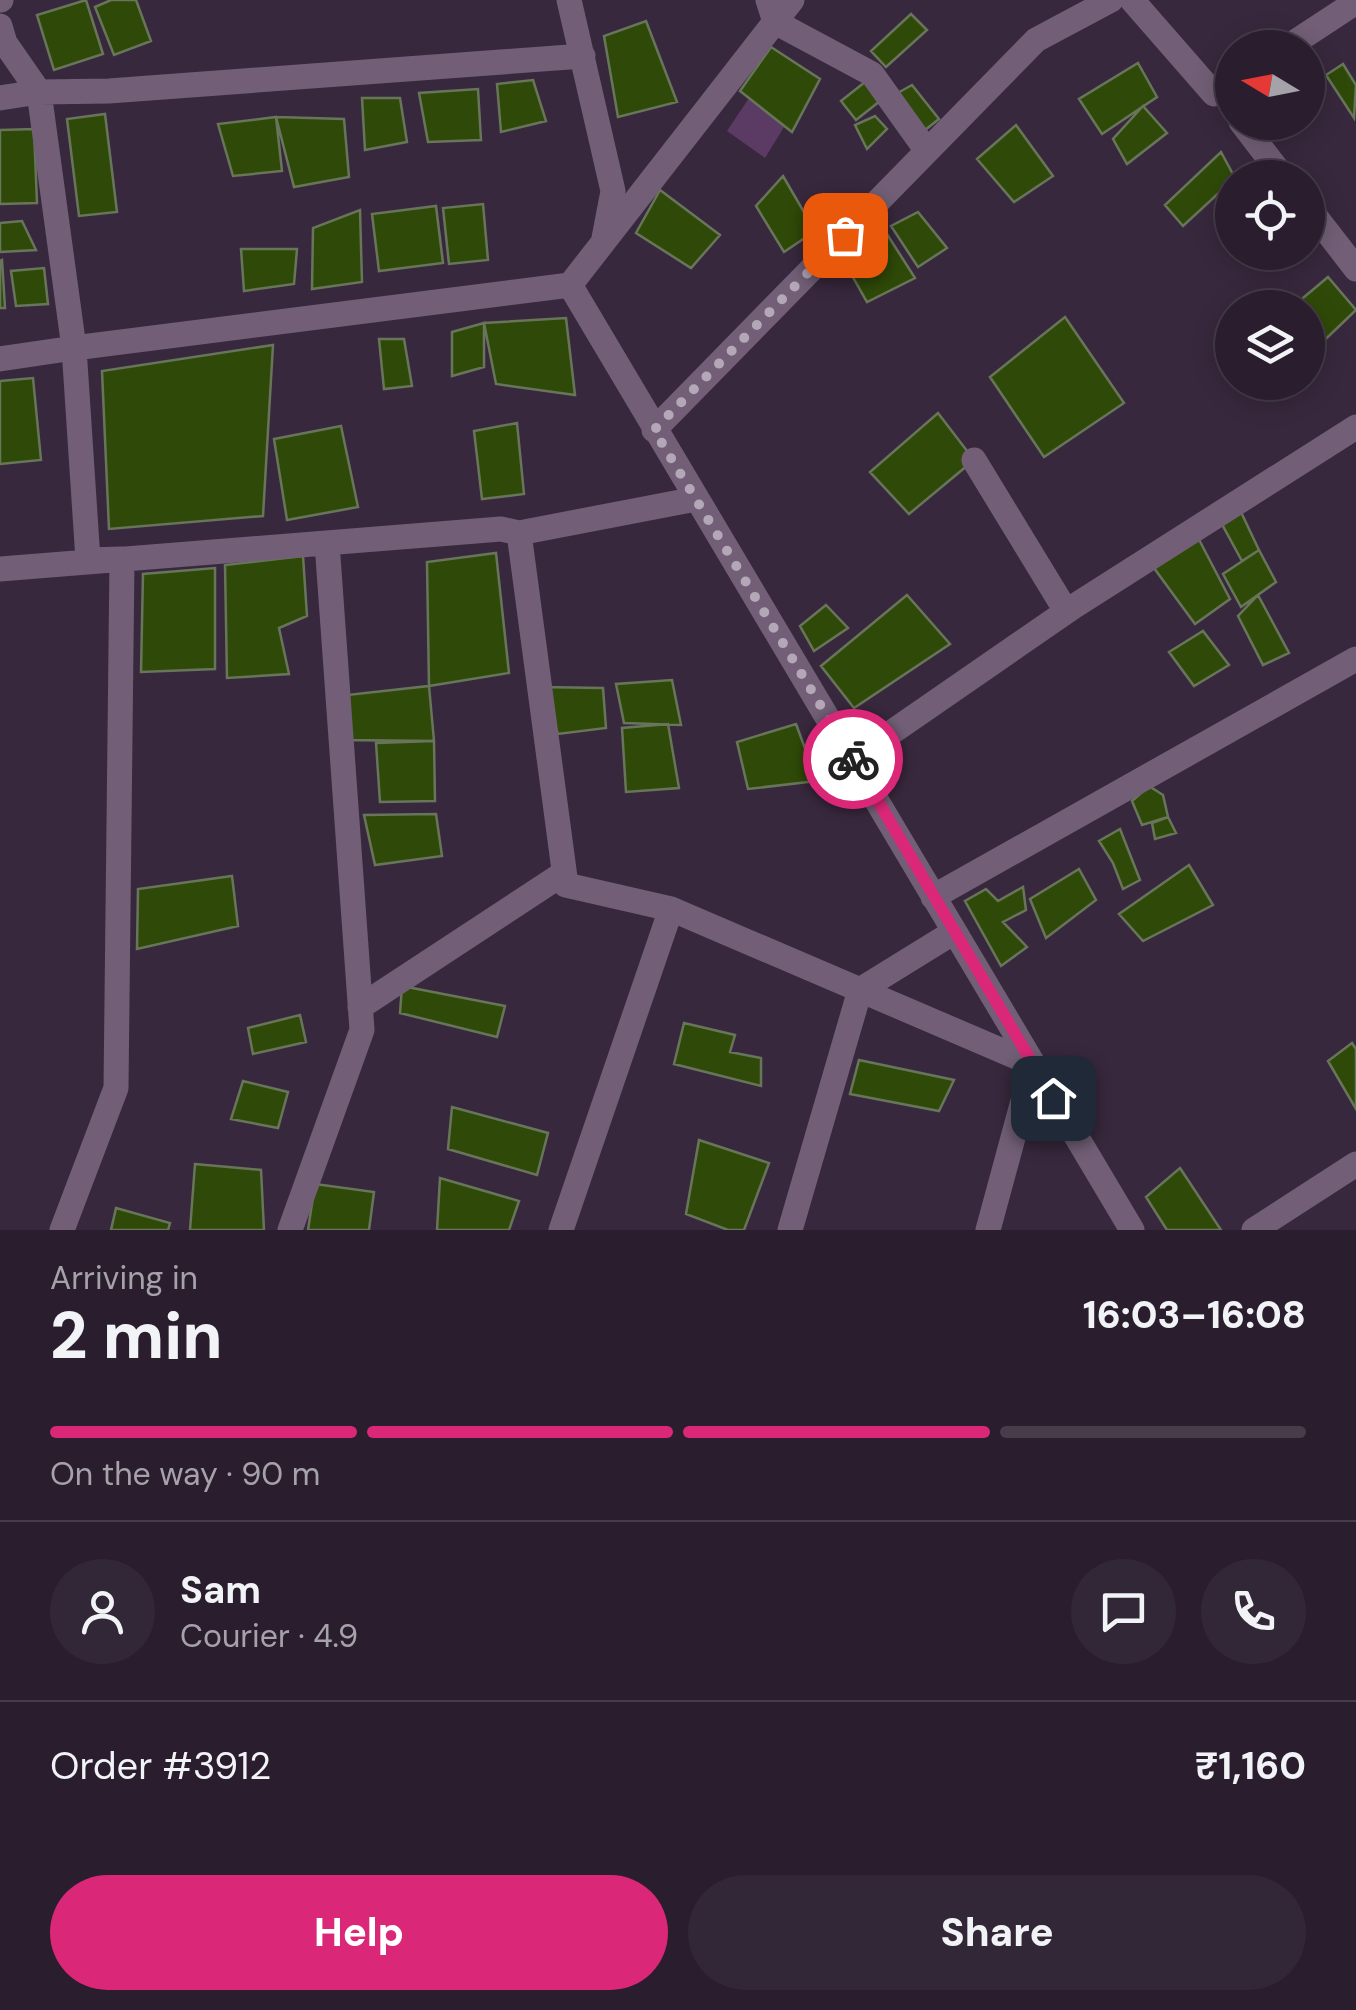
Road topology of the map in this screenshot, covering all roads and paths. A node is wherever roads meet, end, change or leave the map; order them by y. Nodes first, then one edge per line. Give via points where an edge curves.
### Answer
1 (569, 0) edge
2 (792, 0) edge
3 (1111, 0) edge
4 (1132, 0) edge
5 (1356, 2) edge
6 (772, 11) edge
7 (0, 26) edge
8 (1313, 30) edge
9 (583, 56) junction
10 (1215, 85) edge
11 (39, 92) junction
12 (0, 98) edge
13 (927, 152) junction
14 (1325, 225) edge
15 (603, 243) junction
16 (1351, 253) edge
17 (570, 285) junction
18 (74, 348) junction
19 (0, 359) edge
20 (1356, 427) edge
21 (654, 430) junction
22 (974, 460) dead end
23 (696, 499) junction
24 (519, 533) junction
25 (327, 543) junction
26 (122, 559) junction
27 (0, 569) edge
28 (1066, 611) junction
29 (1356, 659) edge
30 (853, 760) junction
31 (564, 873) junction
32 (933, 896) junction
33 (671, 909) junction
34 (954, 932) junction
35 (860, 990) junction
36 (360, 1007) junction
37 (1033, 1064) junction
38 (1352, 1175) edge
39 (62, 1230) edge
40 (290, 1230) edge
41 (561, 1230) edge
42 (790, 1230) edge
43 (988, 1230) edge
44 (1132, 1230) edge
45 (1254, 1230) edge

1 - 9 street
2 - 6 street
3 - 13 street via 1036,40
4 - 10 street
5 - 8 street
6 - 13 street via 872,74
6 - 15 street
7 - 11 street
9 - 11 street
9 - 15 street via 613,191
11 - 12 street
11 - 18 street
13 - 21 street
14 - 16 street
15 - 17 street
17 - 18 street
17 - 21 street
18 - 19 street
18 - 26 street via 88,560
20 - 28 street
21 - 23 street
22 - 28 street
23 - 24 street
23 - 30 street
24 - 25 street
24 - 31 street
25 - 26 street
25 - 36 street
26 - 27 street
26 - 39 street via 116,1088
28 - 30 street
29 - 32 street
30 - 32 street
31 - 33 street via 566,885
31 - 36 street
32 - 34 street
33 - 35 street
33 - 41 street
34 - 35 street
34 - 37 street
35 - 37 street
35 - 42 street
36 - 40 street via 362,1030
37 - 43 street
37 - 44 street
38 - 45 street

